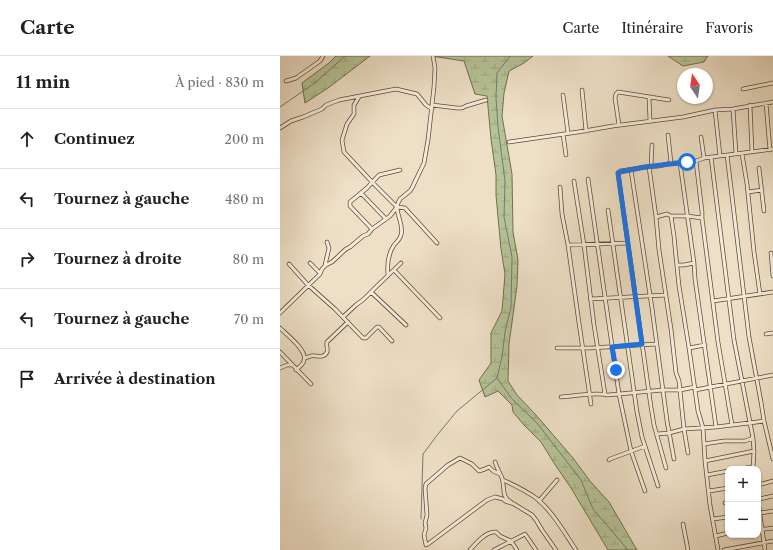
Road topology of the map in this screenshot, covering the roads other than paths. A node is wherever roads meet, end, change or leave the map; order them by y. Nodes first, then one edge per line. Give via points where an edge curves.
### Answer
1 (323, 56) edge
2 (433, 56) edge
3 (286, 81) dead end
4 (773, 83) edge
5 (743, 89) dead end
6 (582, 90) dead end
7 (563, 95) dead end
8 (359, 97) junction
9 (649, 97) junction
10 (486, 100) dead end
11 (669, 100) dead end
12 (773, 102) edge
13 (766, 103) junction
14 (750, 105) junction
15 (432, 107) junction
16 (733, 109) junction
17 (715, 110) junction
18 (650, 120) junction
19 (619, 125) junction
20 (280, 128) edge
21 (586, 130) junction
22 (568, 133) junction
23 (563, 134) junction
24 (668, 135) dead end
25 (701, 137) dead end
26 (509, 142) dead end
27 (652, 145) dead end
28 (772, 149) edge
29 (752, 152) junction
30 (736, 154) junction
31 (742, 154) junction
32 (566, 155) dead end
33 (727, 155) junction
34 (720, 156) junction
35 (704, 158) junction
36 (711, 158) junction
37 (696, 161) junction
38 (671, 163) junction
39 (680, 163) junction
40 (650, 167) junction
41 (759, 168) dead end
42 (400, 170) dead end
43 (632, 170) junction
44 (588, 179) dead end
45 (574, 181) dead end
46 (373, 183) junction
47 (560, 187) dead end
48 (762, 190) junction
49 (748, 192) junction
50 (361, 193) junction
51 (397, 207) junction
52 (608, 210) dead end
53 (764, 210) dead end
54 (671, 216) junction
55 (687, 216) junction
56 (656, 217) junction
57 (702, 218) junction
58 (386, 219) junction
59 (372, 229) junction
60 (327, 242) dead end
61 (437, 243) dead end
62 (628, 243) junction
63 (613, 244) junction
64 (568, 245) junction
65 (584, 245) junction
66 (598, 245) junction
67 (771, 253) dead end
68 (310, 263) dead end
69 (400, 263) dead end
70 (694, 263) junction
71 (289, 264) dead end
72 (677, 265) junction
73 (325, 266) junction
74 (394, 270) junction
75 (320, 274) junction
76 (388, 275) junction
77 (773, 276) edge
78 (308, 285) junction
79 (371, 292) junction
80 (773, 292) edge
81 (760, 294) junction
82 (666, 295) junction
83 (650, 296) junction
84 (744, 296) junction
85 (636, 297) junction
86 (620, 298) junction
87 (728, 298) junction
88 (590, 299) junction
89 (605, 299) junction
90 (713, 301) junction
91 (280, 313) edge
92 (343, 317) junction
93 (440, 318) dead end
94 (348, 322) junction
95 (406, 325) dead end
96 (280, 328) edge
97 (766, 334) dead end
98 (773, 334) edge
99 (392, 341) dead end
100 (642, 344) junction
101 (656, 344) junction
102 (627, 345) junction
103 (705, 345) junction
104 (598, 347) junction
105 (612, 347) junction
106 (558, 348) dead end
107 (582, 348) junction
108 (689, 348) junction
109 (280, 352) edge
110 (305, 358) junction
111 (286, 359) junction
112 (284, 366) junction
113 (292, 366) junction
114 (280, 368) edge
115 (296, 370) junction
116 (773, 375) edge
117 (756, 378) junction
118 (742, 380) junction
119 (311, 384) dead end
120 (725, 384) junction
121 (710, 387) junction
122 (695, 388) junction
123 (663, 390) junction
124 (680, 390) junction
125 (649, 392) junction
126 (634, 393) junction
127 (605, 394) junction
128 (619, 394) junction
129 (590, 395) junction
130 (561, 397) dead end
131 (591, 404) dead end
132 (764, 421) junction
133 (750, 423) junction
134 (732, 426) junction
135 (716, 427) junction
136 (703, 428) junction
137 (684, 429) junction
138 (670, 433) junction
139 (657, 434) junction
140 (753, 438) junction
141 (704, 444) junction
142 (645, 446) junction
143 (631, 451) junction
144 (754, 451) junction
145 (688, 453) dead end
146 (674, 459) dead end
147 (773, 459) edge
148 (609, 460) dead end
149 (705, 461) junction
150 (495, 462) dead end
151 (753, 466) edge
152 (666, 468) dead end
153 (725, 472) edge
154 (500, 474) junction
155 (707, 475) junction
156 (503, 480) junction
157 (557, 480) dead end
158 (773, 481) edge
159 (761, 484) edge
160 (658, 486) dead end
161 (725, 488) edge
162 (645, 491) dead end
163 (709, 491) junction
164 (773, 496) edge
165 (761, 499) edge
166 (539, 501) junction
167 (522, 509) junction
168 (773, 511) edge
169 (761, 513) edge
170 (725, 517) edge
171 (713, 519) junction
172 (683, 524) dead end
173 (761, 524) edge
174 (773, 528) edge
175 (762, 529) junction
176 (725, 534) edge
177 (716, 536) junction
178 (511, 541) junction
179 (773, 541) edge
180 (764, 543) junction
181 (535, 549) edge
182 (470, 550) edge
183 (494, 550) edge
184 (517, 550) edge
185 (530, 550) edge
186 (556, 550) edge
187 (576, 550) edge
188 (688, 550) edge
189 (718, 550) edge
190 (724, 550) edge
191 (765, 550) edge

1 - 3 street via 296,78
2 - 15 street via 435,68
4 - 5 street
6 - 21 street
7 - 22 street
8 - 15 street via 396,89 417,94 426,105
8 - 20 street via 326,105
8 - 46 street via 342,140 343,149
9 - 11 street
9 - 18 street
9 - 19 street via 618,92 615,98
10 - 15 street via 462,108
12 - 13 street
13 - 14 street
13 - 28 street
14 - 16 street
14 - 29 street
15 - 51 street via 424,163 412,188 398,201
16 - 17 street
16 - 30 street
17 - 18 street via 683,117
17 - 34 street
18 - 19 street
19 - 21 street
21 - 22 street
22 - 23 street
23 - 26 street
23 - 32 street
24 - 38 street
25 - 35 street
27 - 40 street
28 - 29 street
29 - 31 street
30 - 31 street
30 - 33 street
31 - 49 street
33 - 34 street
33 - 84 street
34 - 36 street
35 - 36 street
35 - 37 street
36 - 87 street
37 - 39 street
37 - 57 street
38 - 39 street
38 - 40 street
39 - 55 street
40 - 43 street
40 - 56 street
41 - 48 street
42 - 46 street via 380,175
43 - 62 street via 618,172
43 - 83 street
44 - 66 street
45 - 65 street
46 - 50 street
46 - 51 street
47 - 64 street
48 - 49 street
48 - 53 street
49 - 81 street
50 - 58 street
50 - 59 street via 349,204
51 - 58 street
51 - 61 street via 405,208
51 - 76 street via 402,234 393,246 388,260
52 - 63 street
54 - 55 street
54 - 56 street via 664,214
54 - 72 street
55 - 57 street
55 - 70 street
56 - 82 street
57 - 90 street
58 - 59 street
59 - 73 street
60 - 73 street via 329,248
62 - 63 street
62 - 85 street
63 - 66 street
63 - 86 street
64 - 65 street
64 - 107 street
65 - 66 street
65 - 88 street
66 - 89 street
67 - 77 street
68 - 75 street
69 - 74 street
70 - 72 street
70 - 103 street
71 - 78 street
72 - 108 street
73 - 75 street
74 - 76 street
74 - 93 street
75 - 78 street
76 - 79 street
78 - 91 street
78 - 92 street
79 - 92 street
79 - 95 street
80 - 81 street
81 - 84 street
82 - 83 street
82 - 124 street
83 - 85 street
83 - 101 street
84 - 87 street
84 - 117 street
85 - 86 street
85 - 100 street
86 - 89 street
86 - 102 street
87 - 90 street
87 - 118 street
88 - 89 street
88 - 104 street
89 - 105 street
90 - 120 street
92 - 94 street
94 - 99 street via 364,338 379,327
94 - 110 street via 327,342 325,354
96 - 110 street via 299,346
97 - 98 street
100 - 101 street
100 - 102 street
100 - 125 street
101 - 123 street
102 - 105 street
102 - 126 street
103 - 108 street
103 - 121 street
104 - 105 street
104 - 107 street
104 - 127 street
105 - 128 street
106 - 107 street
107 - 129 street
108 - 122 street
109 - 111 street
110 - 115 street
111 - 112 street
111 - 113 street
112 - 113 street
112 - 114 street
113 - 115 street
115 - 119 street
116 - 117 street
117 - 118 street
117 - 132 street
118 - 120 street
118 - 133 street
120 - 121 street
120 - 134 street
121 - 122 street
121 - 135 street
122 - 124 street
122 - 136 street
123 - 124 street
123 - 125 street
123 - 138 street
124 - 137 street
125 - 126 street
125 - 139 street
126 - 128 street
126 - 142 street
127 - 128 street
127 - 129 street
128 - 143 street
129 - 130 street
129 - 131 street
132 - 133 street
132 - 147 street
133 - 134 street
133 - 140 street
134 - 135 street
135 - 136 street
136 - 137 street
136 - 141 street
137 - 138 street
137 - 145 street
138 - 139 street
138 - 146 street
139 - 152 street
140 - 141 street via 745,441
140 - 144 street
141 - 149 street
142 - 143 street
142 - 160 street
143 - 148 street
143 - 162 street
144 - 149 street
144 - 151 street
149 - 155 street
150 - 154 street
153 - 155 street
154 - 156 street
154 - 167 street via 489,467 479,471 473,464 460,458 430,480 425,488 426,545 495,497
155 - 163 street
156 - 166 street
156 - 167 street via 503,490 508,500
157 - 166 street
158 - 159 street
161 - 163 street
163 - 171 street
164 - 165 street
166 - 187 street via 557,521
167 - 186 street via 532,515
168 - 169 street
170 - 171 street
171 - 177 street
172 - 188 street
173 - 175 street
174 - 175 street
175 - 180 street
176 - 177 street
177 - 189 street
178 - 181 street via 525,534
178 - 182 street via 492,532 479,540
178 - 183 street
178 - 184 street
179 - 180 street
180 - 190 street
180 - 191 street
181 - 185 street

